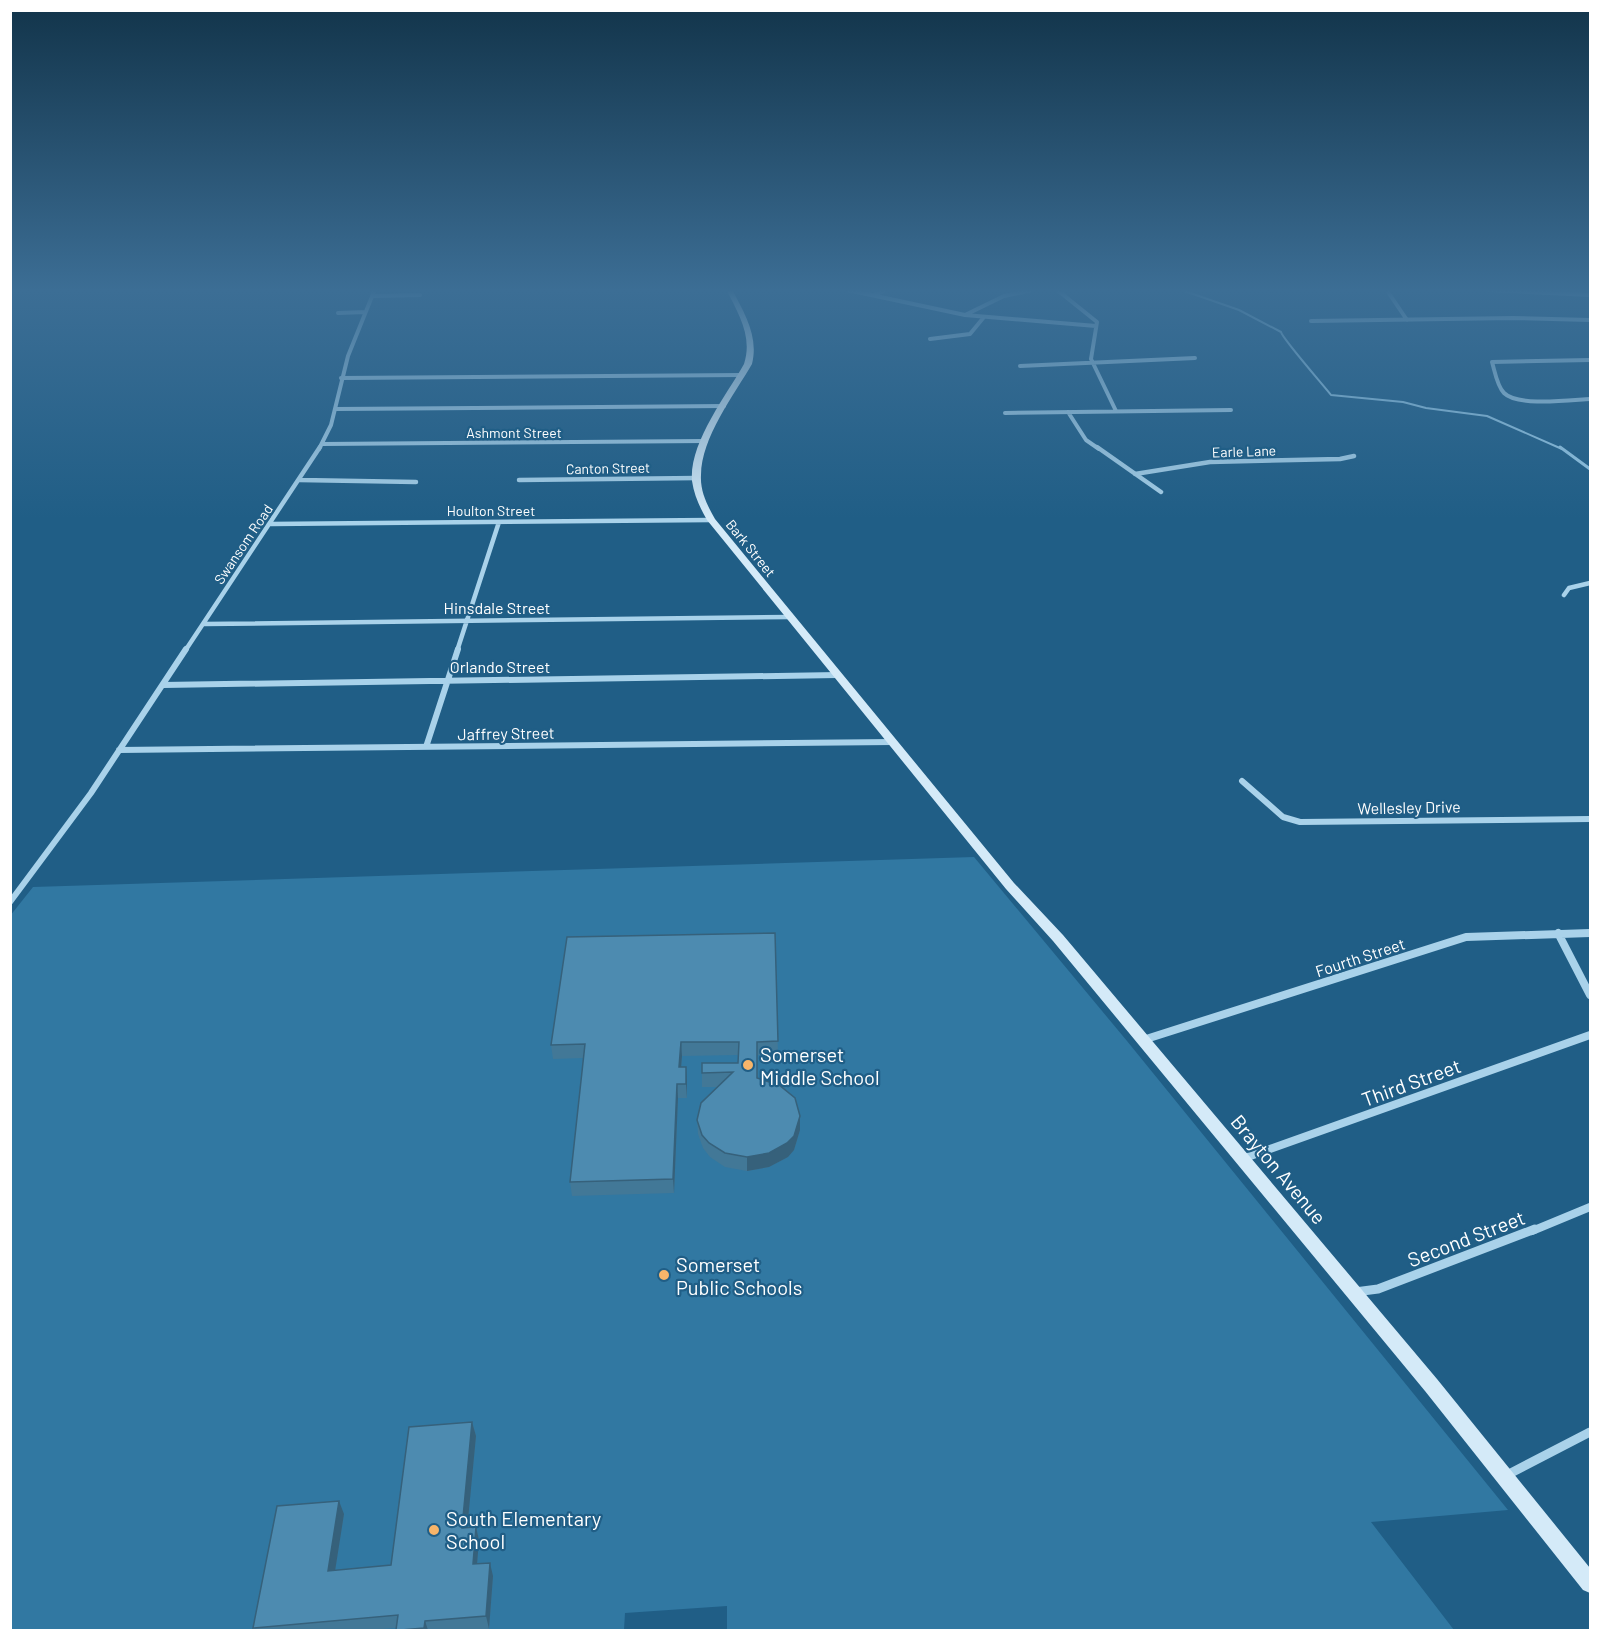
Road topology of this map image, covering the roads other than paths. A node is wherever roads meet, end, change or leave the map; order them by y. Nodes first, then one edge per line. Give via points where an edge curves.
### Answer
1 (346, 366) edge
2 (747, 366) edge
3 (1020, 366) dead end
4 (1030, 366) edge
5 (1093, 366) edge
6 (1493, 366) edge
7 (742, 375) junction
8 (341, 378) junction
9 (1590, 399) edge
10 (724, 406) junction
11 (335, 409) junction
12 (1231, 410) dead end
13 (1116, 411) junction
14 (1005, 412) dead end
15 (1068, 412) junction
16 (706, 441) junction
17 (322, 444) junction
18 (1353, 456) dead end
19 (1135, 474) junction
20 (697, 478) junction
21 (300, 480) junction
22 (519, 480) dead end
23 (416, 482) dead end
24 (1161, 492) dead end
25 (711, 520) junction
26 (499, 522) junction
27 (271, 524) junction
28 (1590, 583) edge
29 (1564, 595) dead end
30 (790, 617) junction
31 (468, 621) junction
32 (204, 624) junction
33 (838, 675) junction
34 (447, 680) junction
35 (163, 685) junction
36 (893, 742) junction
37 (426, 747) junction
38 (119, 750) junction
39 (1242, 781) dead end
40 (930, 787) joint
41 (1590, 819) edge
42 (10, 902) edge
43 (1558, 933) junction
44 (1590, 933) edge
45 (1590, 995) edge
46 (1590, 1035) edge
47 (1142, 1040) junction
48 (1242, 1159) junction
49 (1590, 1207) edge
50 (1352, 1293) junction
51 (1590, 1432) edge
52 (1503, 1477) junction
53 (1590, 1583) edge

1 - 8 street, Swansom Road
2 - 7 main road, Bark Street
3 - 4 street
5 - 13 street
6 - 9 street via 1503,392 1511,398
7 - 8 street
7 - 10 main road, Bark Street
8 - 11 street, Swansom Road
10 - 11 street
10 - 16 main road, Bark Street
11 - 17 street, Swansom Road
12 - 13 street
13 - 15 street
14 - 15 street
15 - 19 street via 1086,440
16 - 17 street, Ashmont Street
16 - 20 main road, Bark Street via 697,465
17 - 21 street, Swansom Road
18 - 19 street, Earle Lane via 1210,462
19 - 24 street
20 - 22 street, Canton Street
20 - 25 main road, Bark Street
21 - 23 street
21 - 27 street, Swansom Road
25 - 26 street, Houlton Street
25 - 30 main road, Bark Street
26 - 27 street, Houlton Street
26 - 31 street
27 - 32 street, Swansom Road
28 - 29 street via 1569,588
30 - 31 street, Hinsdale Street
30 - 33 main road, Bark Street
31 - 32 street, Hinsdale Street
31 - 34 street
32 - 35 street, Swansom Road
33 - 34 street, Orlando Street
33 - 36 main road, Bark Street
34 - 35 street, Orlando Street
34 - 37 street
35 - 38 street, Swansom Road
36 - 37 street, Jaffrey Street
36 - 40 main road, Bark Street
37 - 38 street, Jaffrey Street
38 - 42 street, Swansom Road
39 - 41 street, Wellesley Drive via 1283,817 1300,822
40 - 47 main road, Brayton Avenue
43 - 44 street, Fourth Street
43 - 45 street
43 - 47 street, Fourth Street via 1466,937
46 - 48 street, Third Street
47 - 48 main road, Brayton Avenue
48 - 50 main road, Brayton Avenue
49 - 50 street, Second Street via 1378,1289
50 - 52 main road, Brayton Avenue
51 - 52 street
52 - 53 main road, Brayton Avenue

